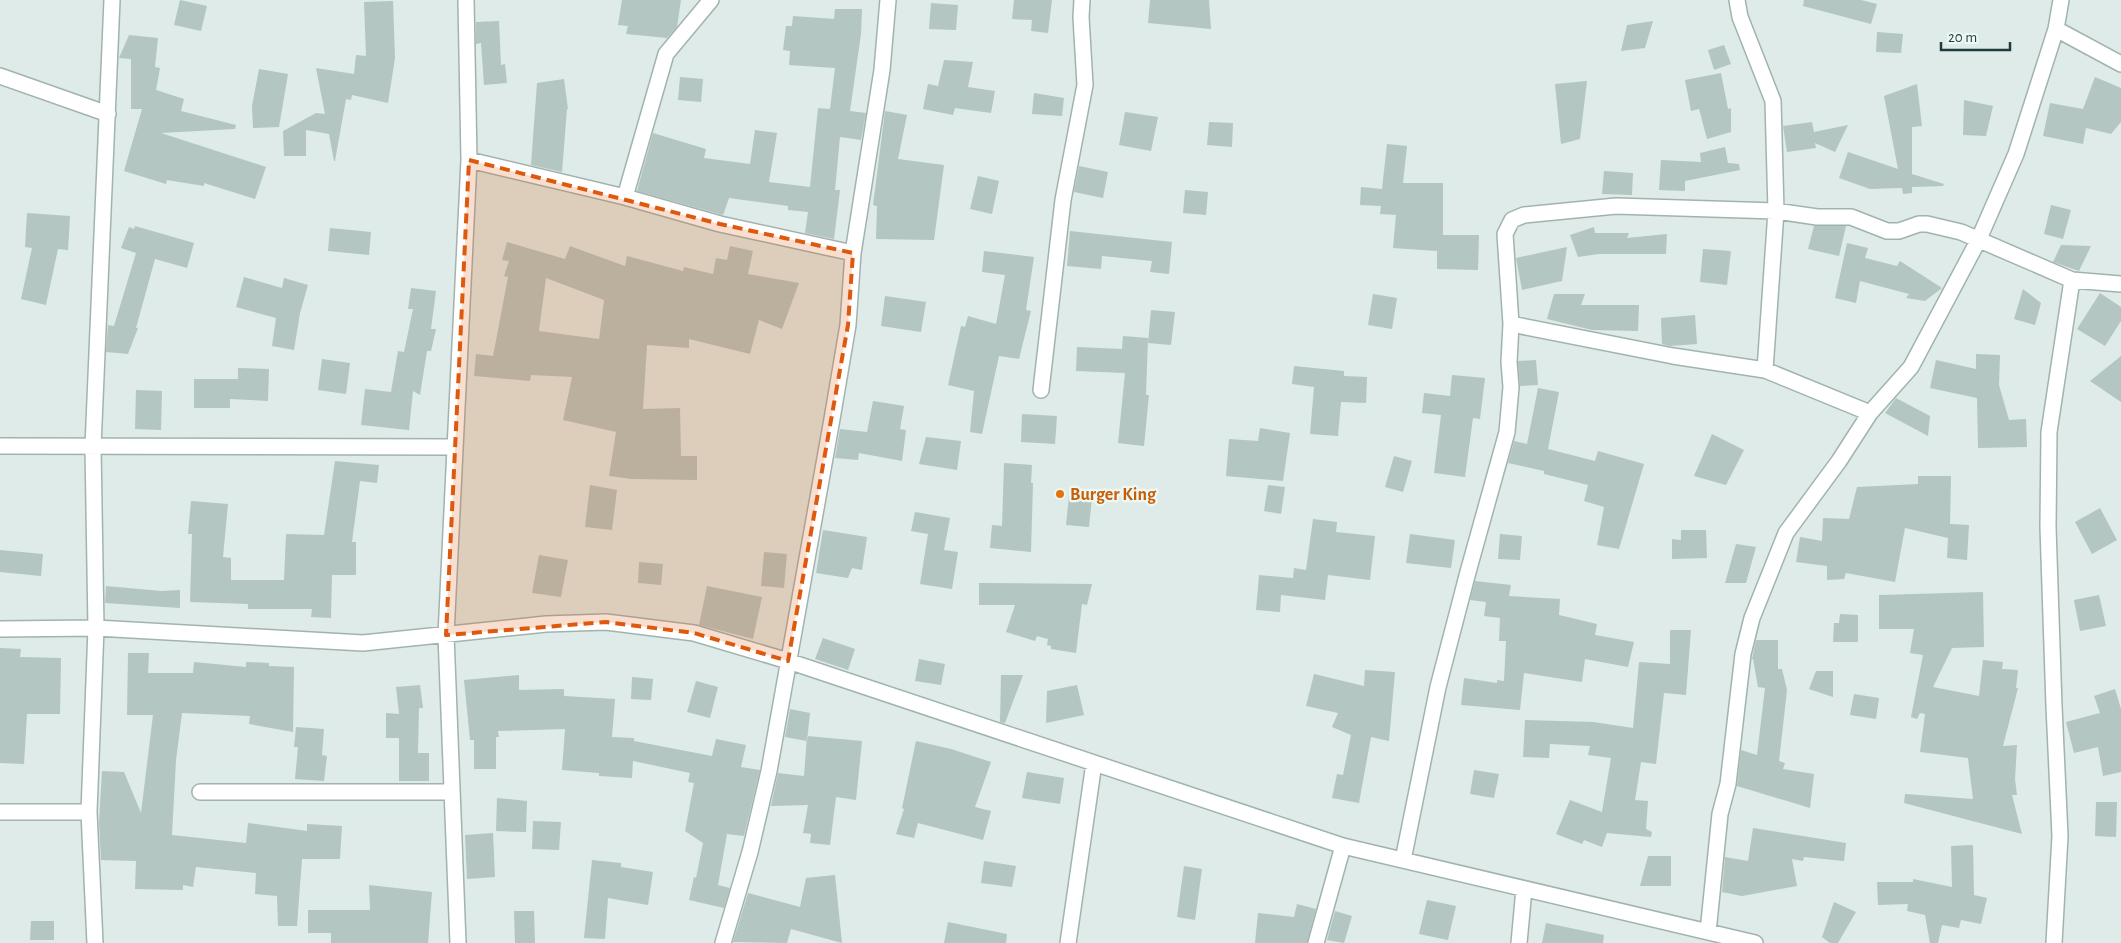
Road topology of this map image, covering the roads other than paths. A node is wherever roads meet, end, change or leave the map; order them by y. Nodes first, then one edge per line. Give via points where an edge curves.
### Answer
1 (112, 0) edge
2 (466, 0) edge
3 (711, 0) edge
4 (888, 0) edge
5 (1082, 0) edge
6 (1737, 0) edge
7 (2061, 0) edge
8 (2056, 29) junction
9 (2121, 64) edge
10 (0, 76) edge
11 (108, 114) junction
12 (469, 160) junction
13 (626, 197) junction
14 (1776, 210) junction
15 (1978, 241) junction
16 (853, 253) junction
17 (2072, 280) junction
18 (2121, 284) edge
19 (1511, 324) junction
20 (1765, 370) junction
21 (1041, 390) dead end
22 (1870, 413) junction
23 (0, 446) edge
24 (93, 447) junction
25 (454, 447) junction
26 (96, 628) junction
27 (0, 629) edge
28 (446, 635) junction
29 (788, 661) junction
30 (1094, 763) junction
31 (200, 792) dead end
32 (452, 792) junction
33 (0, 812) edge
34 (89, 812) junction
35 (1343, 846) junction
36 (1403, 860) junction
37 (1524, 889) junction
38 (1708, 932) junction
39 (1736, 941) edge
40 (96, 943) edge
41 (458, 943) edge
42 (723, 943) edge
43 (1068, 943) edge
44 (1316, 943) edge
45 (1519, 943) edge
46 (1755, 943) edge
47 (2054, 943) edge

1 - 11 street
2 - 12 street
3 - 13 street via 666,54
4 - 16 street via 882,70
5 - 21 street via 1085,85 1063,200
6 - 14 street via 1740,17 1773,101
7 - 8 street
8 - 9 street
8 - 15 street via 2016,154
10 - 11 street
11 - 24 street
12 - 13 street
12 - 25 street
13 - 16 street via 720,224
14 - 15 street via 1817,217 1851,218 1887,231 1927,224 1961,232
14 - 19 street via 1616,206 1524,214 1512,220 1505,234
14 - 20 street
15 - 17 street
15 - 22 street via 1911,367
16 - 29 street via 848,325
17 - 18 street
17 - 47 street via 2050,432 2048,537 2060,836
19 - 20 street via 1672,356
19 - 36 street via 1507,432 1438,687
20 - 22 street
22 - 38 street via 1786,534 1752,618 1744,654 1728,784 1720,814
23 - 24 street
24 - 25 street
24 - 26 street
25 - 28 street
26 - 27 street
26 - 28 street via 363,643
26 - 34 street
28 - 29 street via 546,624 606,622 694,633
28 - 32 street
29 - 30 street
29 - 42 street via 762,802
30 - 35 street
30 - 43 street
31 - 32 street
32 - 41 street
33 - 34 street
34 - 40 street
35 - 36 street
35 - 44 street
36 - 37 street
37 - 38 street
37 - 45 street
38 - 39 street
39 - 46 street

